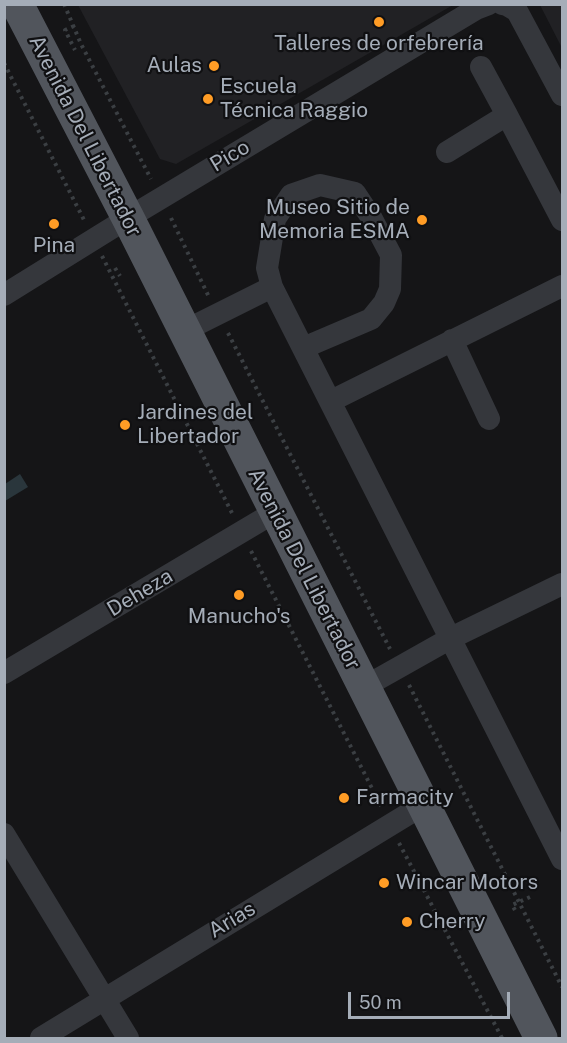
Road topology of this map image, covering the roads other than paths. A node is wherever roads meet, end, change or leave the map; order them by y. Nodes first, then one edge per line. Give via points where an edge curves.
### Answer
1 (17, 4) edge
2 (489, 4) edge
3 (510, 8) edge
4 (481, 67) dead end
5 (562, 95) edge
6 (507, 116) junction
7 (447, 152) dead end
8 (128, 218) junction
9 (562, 220) edge
10 (562, 286) edge
11 (272, 287) junction
12 (4, 295) edge
13 (184, 331) junction
14 (452, 340) junction
15 (303, 348) junction
16 (331, 401) junction
17 (489, 419) dead end
18 (275, 512) junction
19 (562, 584) edge
20 (451, 638) junction
21 (4, 674) edge
22 (364, 687) junction
23 (423, 805) junction
24 (556, 833) edge
25 (4, 834) edge
26 (562, 859) edge
27 (104, 998) junction
28 (41, 1038) edge
29 (128, 1038) edge
30 (541, 1038) edge

1 - 8 main road, Avenida Del Libertador
2 - 8 street, Pico
3 - 5 street
4 - 6 street
6 - 7 street
6 - 9 street
8 - 12 street, Pico
8 - 13 main road, Avenida Del Libertador
10 - 14 street
11 - 13 street
11 - 15 street
11 - 15 street via 267,268 275,219 291,195 320,186 354,193 391,255 390,289 371,319
13 - 18 main road, Avenida Del Libertador
14 - 16 street
14 - 17 street
15 - 16 street
16 - 20 street
18 - 21 street, Deheza
18 - 22 main road, Avenida Del Libertador
19 - 20 street
20 - 22 street
20 - 24 street
22 - 23 main road, Avenida Del Libertador
23 - 27 street, Arias
23 - 30 main road, Avenida Del Libertador
24 - 26 street
25 - 27 street
27 - 28 street, Arias
27 - 29 street

